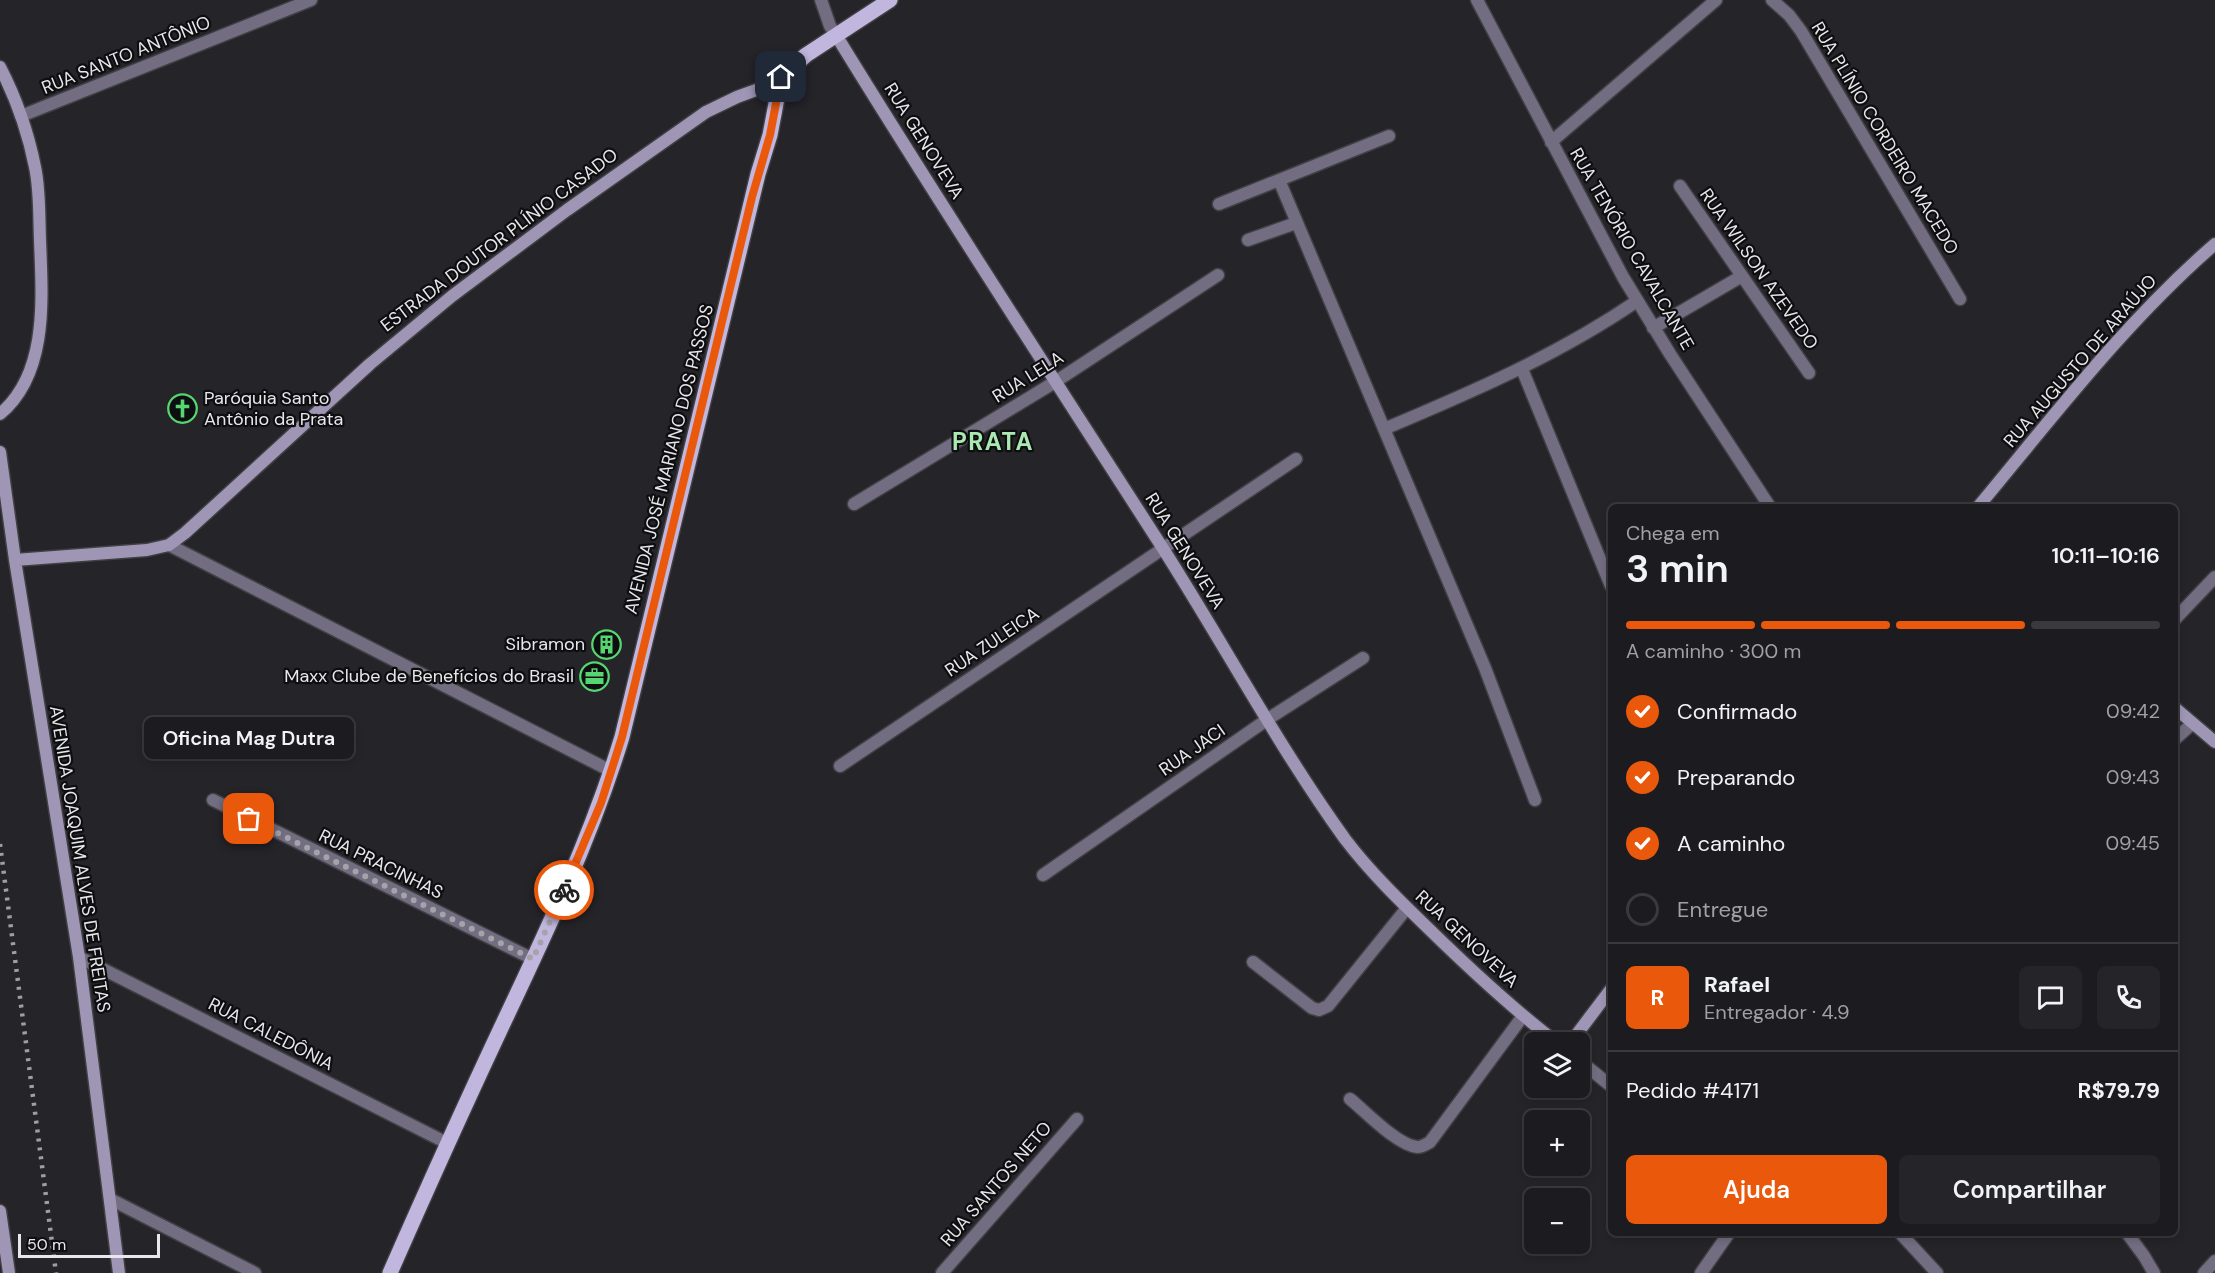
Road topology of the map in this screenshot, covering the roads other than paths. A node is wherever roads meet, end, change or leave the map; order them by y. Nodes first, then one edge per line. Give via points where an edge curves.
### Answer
1 (310, 0) edge
2 (822, 0) edge
3 (890, 0) edge
4 (1477, 0) edge
5 (1716, 0) edge
6 (1772, 0) edge
7 (836, 35) junction
8 (0, 67) edge
9 (781, 77) junction
10 (21, 116) junction
11 (1389, 136) dead end
12 (1551, 142) junction
13 (1279, 180) junction
14 (1680, 186) dead end
15 (1219, 204) dead end
16 (1296, 223) junction
17 (1248, 240) dead end
18 (2215, 244) edge
19 (1218, 275) dead end
20 (1742, 276) junction
21 (1960, 299) dead end
22 (1637, 301) junction
23 (1653, 328) junction
24 (1522, 369) junction
25 (1809, 373) dead end
26 (1054, 382) junction
27 (0, 414) edge
28 (1384, 429) junction
29 (0, 452) edge
30 (1296, 459) dead end
31 (854, 504) dead end
32 (1768, 504) edge
33 (1981, 504) edge
34 (169, 545) junction
35 (1163, 548) junction
36 (15, 560) junction
37 (2215, 577) edge
38 (1608, 579) edge
39 (2178, 616) edge
40 (1363, 658) dead end
41 (2178, 711) edge
42 (1268, 719) junction
43 (2192, 724) junction
44 (2178, 736) edge
45 (2215, 742) edge
46 (840, 766) dead end
47 (611, 771) junction
48 (213, 800) dead end
49 (1535, 800) dead end
50 (1042, 875) dead end
51 (1407, 908) junction
52 (79, 957) junction
53 (533, 959) junction
54 (1253, 962) dead end
55 (1608, 993) edge
56 (1523, 1016) junction
57 (1543, 1032) edge
58 (1579, 1032) edge
59 (1590, 1069) edge
60 (1608, 1084) edge
61 (1350, 1099) dead end
62 (1077, 1119) dead end
63 (447, 1143) junction
64 (110, 1199) junction
65 (0, 1212) edge
66 (1727, 1236) edge
67 (1903, 1236) edge
68 (2129, 1236) edge
69 (3, 1254) edge
70 (2215, 1261) edge
71 (9, 1273) edge
72 (119, 1273) edge
73 (255, 1273) edge
74 (390, 1273) edge
75 (942, 1273) edge
76 (1701, 1273) edge
77 (1937, 1273) edge
78 (2154, 1273) edge
79 (2204, 1273) edge

1 - 10 street, RUA SANTO ANTÔNIO
2 - 7 street
3 - 7 main road, ESTRADA DOUTOR PLÍNIO CASADO
4 - 12 street, RUA TENÓRIO CAVALCANTE
5 - 12 street
6 - 21 street, RUA PLÍNIO CORDEIRO MACEDO via 1801,31
7 - 9 main road, ESTRADA DOUTOR PLÍNIO CASADO
7 - 26 street, RUA GENOVEVA
8 - 10 street
9 - 34 street, ESTRADA DOUTOR PLÍNIO CASADO via 706,112 452,296 370,364
9 - 47 main road, AVENIDA JOSÉ MARIANO DOS PASSOS via 770,135
10 - 27 street via 35,168 41,307 38,341 28,374 16,397
11 - 13 street
12 - 22 street, RUA TENÓRIO CAVALCANTE
13 - 15 street
13 - 16 street
14 - 20 street, RUA WILSON AZEVEDO
16 - 17 street
16 - 28 street
18 - 33 street, RUA AUGUSTO DE ARAÚJO via 2118,340
19 - 26 street, RUA LELA
20 - 23 street
20 - 25 street, RUA WILSON AZEVEDO
22 - 23 street, RUA TENÓRIO CAVALCANTE
22 - 24 street via 1604,324
23 - 32 street, RUA TENÓRIO CAVALCANTE
24 - 28 street
24 - 38 street
26 - 31 street, RUA LELA
26 - 35 street, RUA GENOVEVA
28 - 49 street via 1485,668
29 - 36 street, AVENIDA JOAQUIM ALVES DE FREITAS
30 - 35 street, RUA ZULEICA
34 - 36 street, ESTRADA DOUTOR PLÍNIO CASADO
34 - 47 street
35 - 42 street, RUA GENOVEVA
35 - 46 street, RUA ZULEICA
36 - 52 street, AVENIDA JOAQUIM ALVES DE FREITAS
37 - 39 street
40 - 42 street, RUA JACI
41 - 43 street
42 - 50 street, RUA JACI
42 - 51 street, RUA GENOVEVA via 1347,840
43 - 44 street
43 - 45 street
47 - 53 main road, AVENIDA JOSÉ MARIANO DOS PASSOS via 601,803
48 - 53 street, RUA PRACINHAS
51 - 54 street via 1323,1009 1312,1008
51 - 56 street, RUA GENOVEVA
52 - 63 street, RUA CALEDÔNIA
52 - 64 street, AVENIDA JOAQUIM ALVES DE FREITAS
53 - 63 main road, AVENIDA JOSÉ MARIANO DOS PASSOS
55 - 58 street
56 - 57 street, RUA GENOVEVA
56 - 61 street via 1424,1146 1406,1143
59 - 60 street
62 - 75 street, RUA SANTOS NETO
63 - 74 main road, AVENIDA JOSÉ MARIANO DOS PASSOS
64 - 72 street, AVENIDA JOAQUIM ALVES DE FREITAS
64 - 73 street
65 - 69 street
66 - 76 street
67 - 77 street
68 - 78 street
69 - 71 street
70 - 79 street

